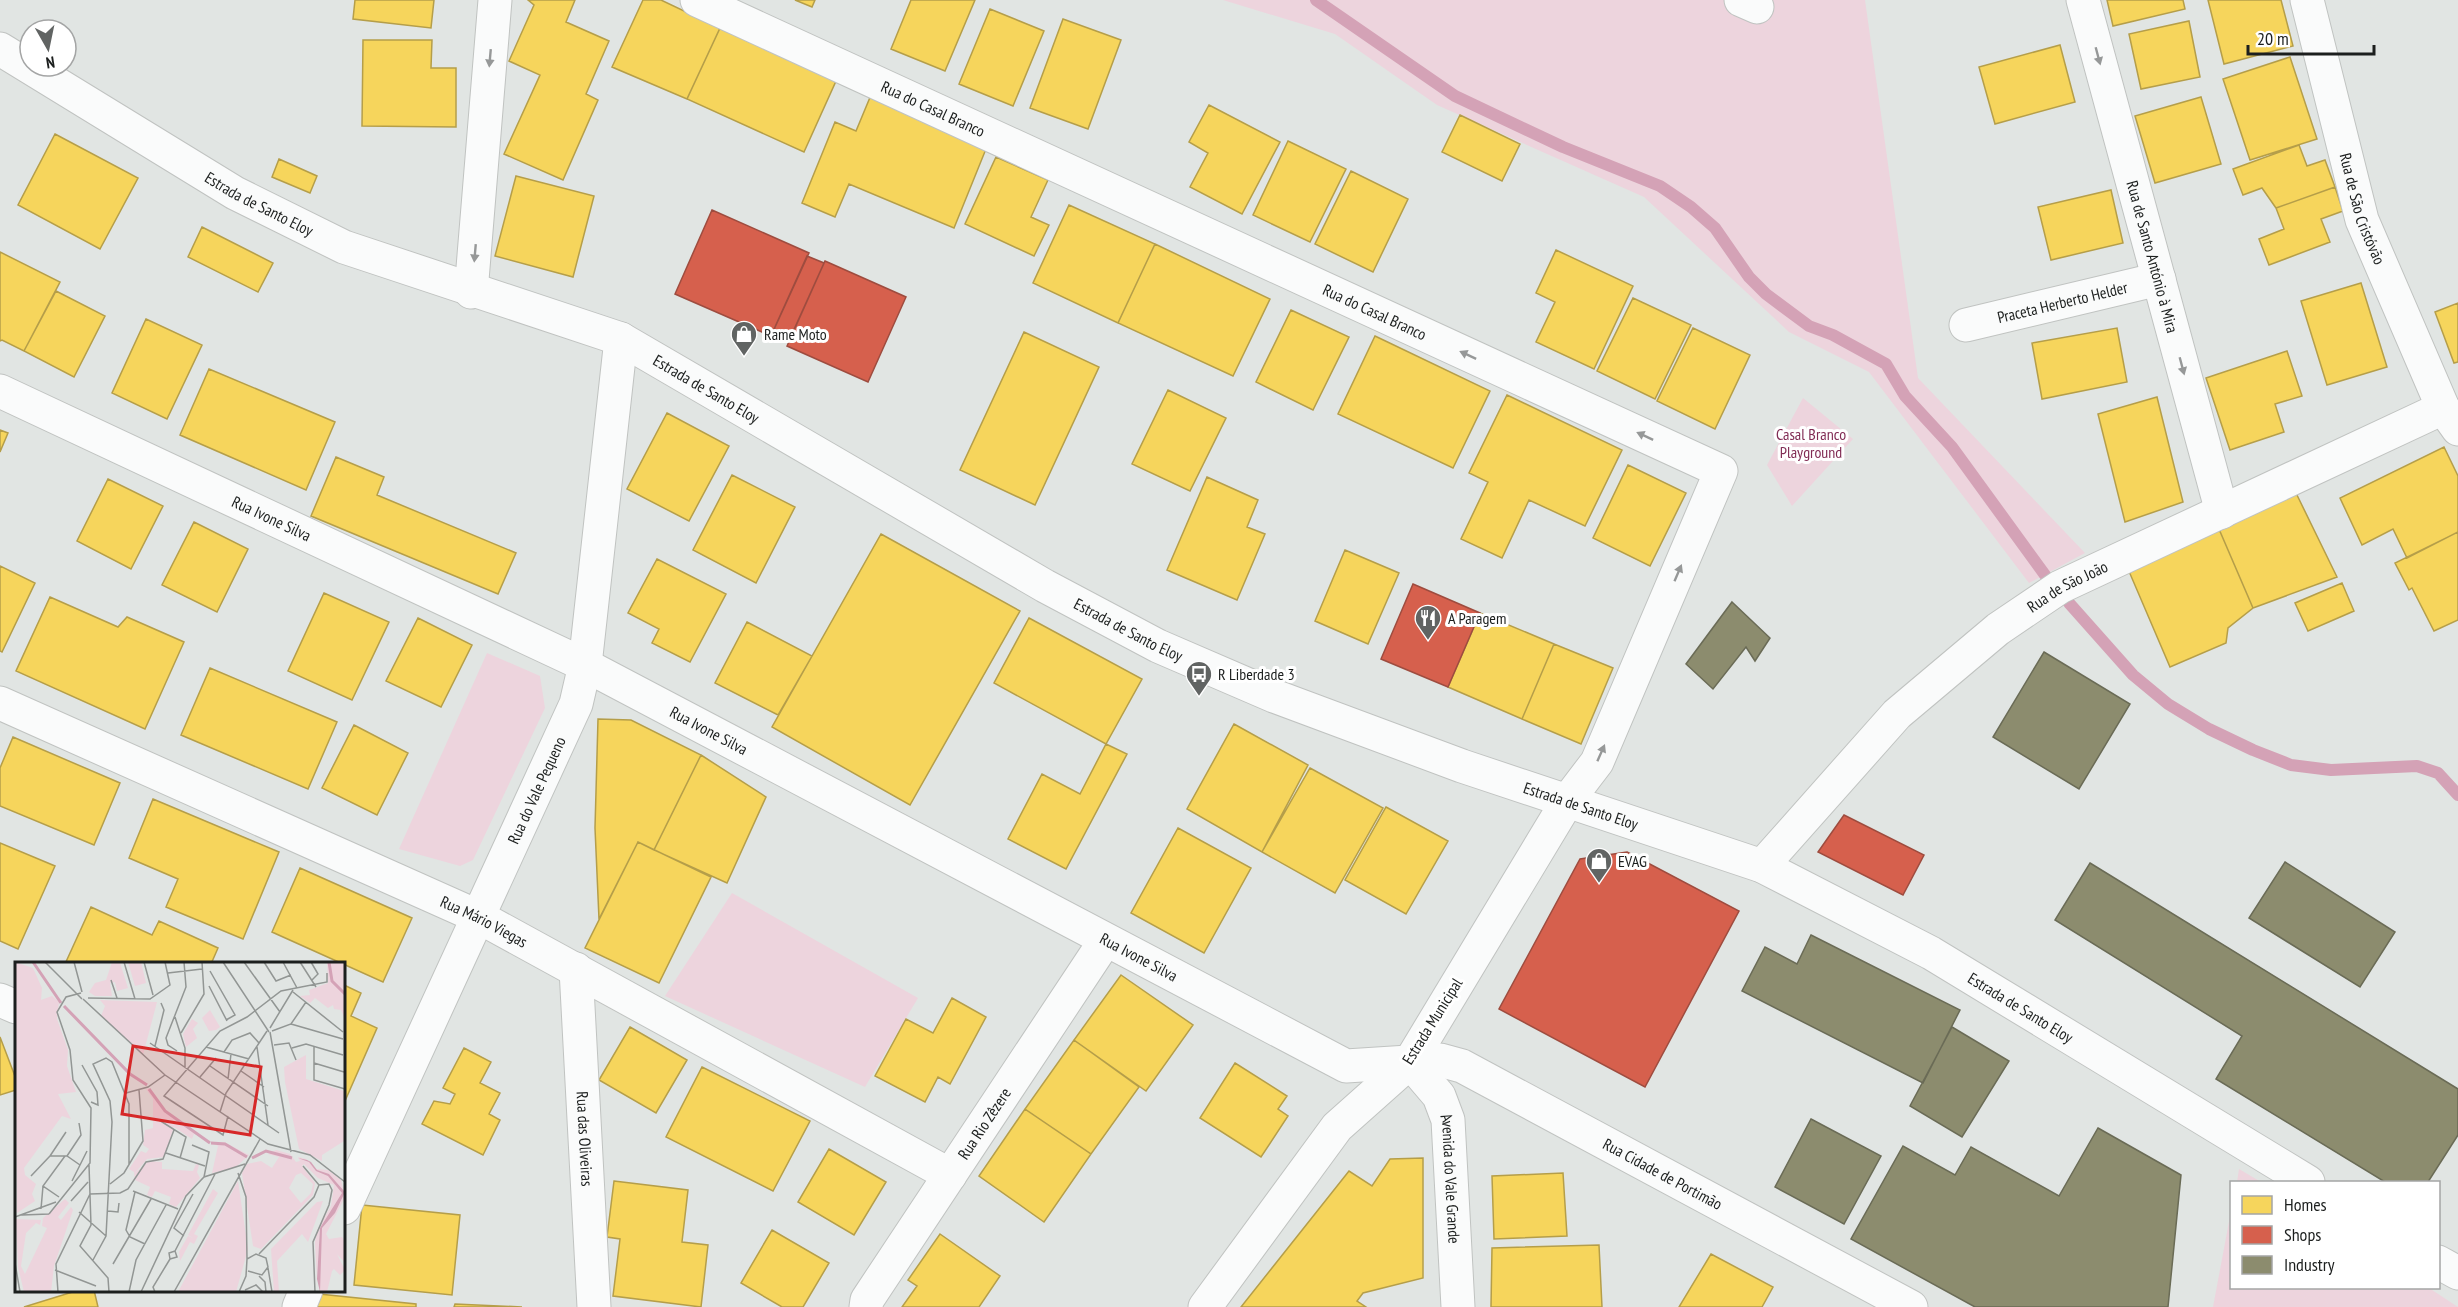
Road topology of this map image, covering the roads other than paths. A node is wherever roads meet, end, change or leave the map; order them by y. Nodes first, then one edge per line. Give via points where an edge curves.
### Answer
1 (495, 0) edge
2 (697, 0) edge
3 (2082, 0) edge
4 (2307, 0) edge
5 (3, 58) edge
6 (2158, 279) junction
7 (471, 292) junction
8 (1966, 326) dead end
9 (621, 339) junction
10 (0, 391) edge
11 (2451, 419) edge
12 (2222, 512) junction
13 (585, 665) junction
14 (0, 703) edge
15 (1568, 800) junction
16 (1762, 866) junction
17 (479, 917) junction
18 (1105, 941) junction
19 (576, 969) junction
20 (0, 1000) edge
21 (15, 1007) edge
22 (1410, 1062) junction
23 (352, 1167) edge
24 (950, 1175) junction
25 (2306, 1181) edge
26 (345, 1203) edge
27 (2440, 1263) edge
28 (2458, 1274) edge
29 (305, 1292) edge
30 (299, 1307) edge
31 (594, 1307) edge
32 (866, 1307) edge
33 (1205, 1307) edge
34 (1458, 1307) edge
35 (1911, 1307) edge

1 -> 7 street
15 -> 2 street, Rua do Casal Branco via 1598,762 1722,471
3 -> 6 street, Rua de Santo António à Mira
4 - 11 street, Rua de São Cristóvão via 2362,220
5 - 7 street, Estrada de Santo Eloy via 235,193 344,247
6 - 8 street, Praceta Herberto Helder
6 -> 12 street, Rua de Santo António à Mira
7 - 9 street, Estrada de Santo Eloy
9 - 13 street, Rua do Vale Pequeno
9 - 15 street, Estrada de Santo Eloy via 1045,586 1158,646 1274,696 1462,766
10 - 13 street, Rua Ivone Silva
11 - 12 street, Rua de São João
12 - 16 street, Rua de São João via 2060,587 1998,629 1897,714
13 - 17 street, Rua do Vale Pequeno via 576,704
13 - 18 street, Rua Ivone Silva
14 - 17 street, Rua Mário Viegas
15 - 16 street, Estrada de Santo Eloy
15 - 22 street, Estrada Municipal
16 - 25 street, Estrada de Santo Eloy via 1931,953
17 - 19 street, Rua Mário Viegas
17 - 23 street, Rua do Vale Pequeno
18 - 22 street, Rua Ivone Silva via 1346,1066
18 - 24 street, Rua Rio Zêzere
19 - 24 street, Rua Mário Viegas
19 - 31 street, Rua das Oliveiras
20 - 21 street
22 - 33 street, Estrada Municipal via 1337,1127
22 - 34 street, Avenida do Vale Grande via 1439,1096 1448,1120
22 - 35 street, Rua Cidade de Portimão via 1440,1060 1462,1066
23 - 26 street, Rua do Vale Pequeno
24 - 32 street, Rua Rio Zêzere
27 - 28 street
29 - 30 street

